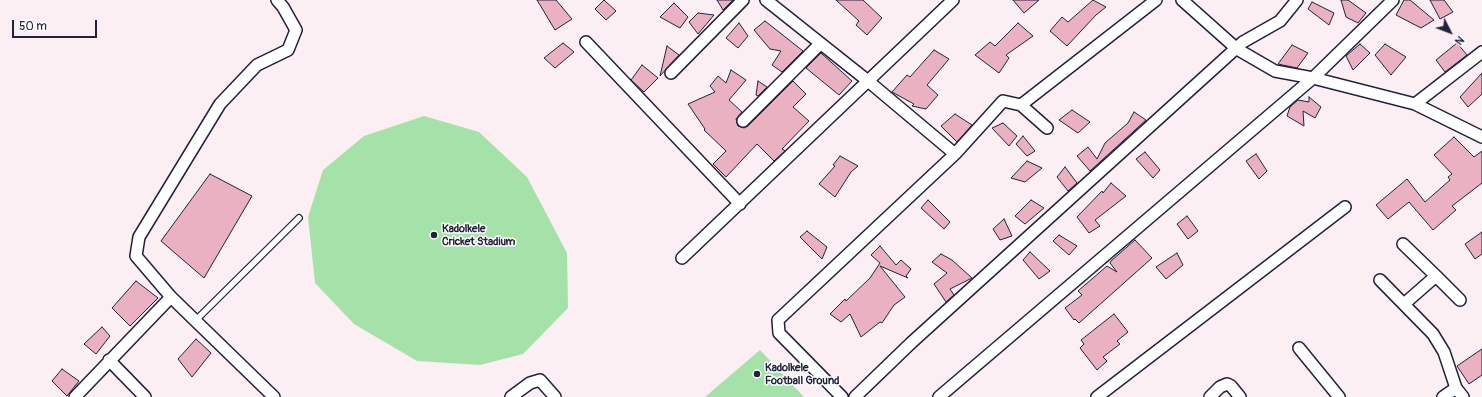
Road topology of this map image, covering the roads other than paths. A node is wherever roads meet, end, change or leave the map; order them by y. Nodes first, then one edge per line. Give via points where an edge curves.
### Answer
1 (277, 0) edge
2 (743, 0) edge
3 (766, 0) edge
4 (953, 0) edge
5 (1156, 0) edge
6 (1182, 0) edge
7 (1297, 0) edge
8 (1393, 0) edge
9 (586, 42) dead end
10 (820, 44) junction
11 (1237, 49) junction
12 (1482, 52) edge
13 (671, 73) dead end
14 (1313, 78) junction
15 (868, 81) junction
16 (1415, 104) junction
17 (1021, 105) junction
18 (743, 121) dead end
19 (1047, 128) dead end
20 (1482, 137) edge
21 (955, 154) junction
22 (740, 204) junction
23 (1345, 207) dead end
24 (298, 218) dead end
25 (1403, 244) dead end
26 (682, 258) dead end
27 (1436, 276) junction
28 (1380, 280) dead end
29 (171, 297) junction
30 (1460, 300) dead end
31 (1404, 304) junction
32 (195, 321) junction
33 (1299, 348) dead end
34 (109, 360) junction
35 (1456, 388) junction
36 (75, 397) edge
37 (145, 397) edge
38 (274, 397) edge
39 (511, 397) edge
40 (556, 397) edge
41 (842, 397) edge
42 (855, 397) edge
43 (939, 397) edge
44 (1097, 397) edge
45 (1210, 397) edge
46 (1240, 397) edge
47 (1339, 397) edge
48 (1442, 397) edge
49 (1463, 397) edge

1 - 29 street via 296,30 288,50 257,65 220,104 139,237 136,256
2 - 13 street
3 - 10 street
4 - 15 street
5 - 17 street
6 - 11 street
7 - 11 street via 1280,21 1243,42
8 - 14 street
9 - 22 street
10 - 15 street
10 - 18 street
11 - 14 street via 1275,71
11 - 42 street
12 - 16 street
14 - 16 street
14 - 43 street
15 - 21 street
15 - 22 street
16 - 20 street
17 - 19 street
17 - 21 street via 1003,101
21 - 41 street via 778,320 779,333
22 - 26 street
23 - 44 street
24 - 32 lane
25 - 27 street
27 - 30 street
27 - 31 street
28 - 31 street
29 - 32 street
29 - 34 street
31 - 35 street via 1434,334 1444,352
32 - 38 street
33 - 47 street
34 - 36 street
34 - 37 street
35 - 48 street
35 - 49 street
39 - 40 street via 530,383 540,380
45 - 46 street via 1227,384

